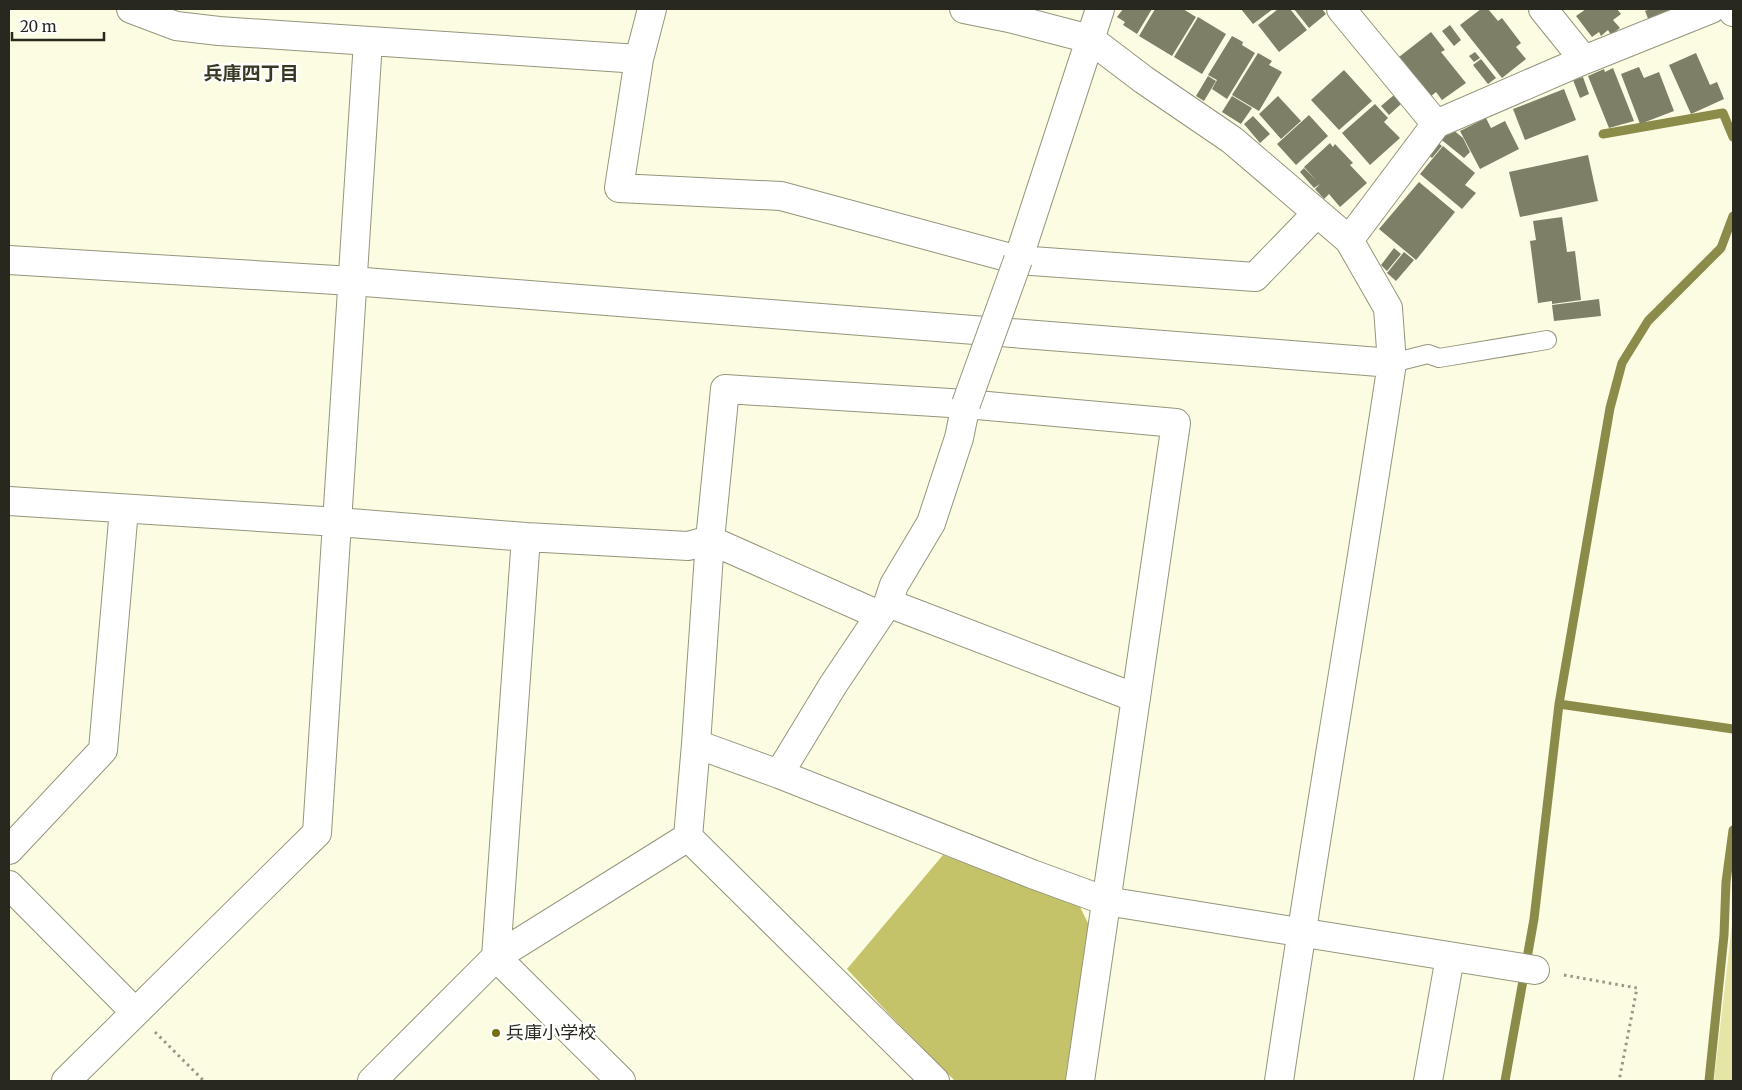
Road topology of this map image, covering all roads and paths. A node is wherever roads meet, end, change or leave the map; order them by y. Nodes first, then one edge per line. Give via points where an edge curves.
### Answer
1 (131, 9) edge
2 (652, 9) edge
3 (964, 9) edge
4 (1100, 9) edge
5 (1341, 9) edge
6 (1543, 9) edge
7 (1711, 9) edge
8 (1731, 9) edge
9 (1733, 12) edge
10 (1090, 39) junction
11 (368, 41) junction
12 (639, 59) junction
13 (1584, 60) junction
14 (1436, 124) junction
15 (1317, 213) junction
16 (1349, 240) junction
17 (9, 260) edge
18 (1018, 260) junction
19 (352, 281) junction
20 (1547, 340) dead end
21 (1392, 363) junction
22 (966, 404) junction
23 (9, 501) edge
24 (124, 509) junction
25 (338, 522) junction
26 (526, 537) junction
27 (710, 540) junction
28 (884, 609) junction
29 (1136, 698) junction
30 (696, 744) junction
31 (779, 774) junction
32 (688, 837) junction
33 (9, 850) edge
34 (9, 884) edge
35 (1106, 901) junction
36 (1301, 932) junction
37 (496, 957) junction
38 (1450, 957) junction
39 (1525, 968) joint
40 (135, 1012) junction
41 (66, 1081) edge
42 (204, 1081) edge
43 (372, 1081) edge
44 (621, 1081) edge
45 (935, 1081) edge
46 (1080, 1081) edge
47 (1279, 1081) edge
48 (1428, 1081) edge
49 (1619, 1081) edge

1 - 11 street via 176,26
2 - 12 street
3 - 10 street
4 - 10 street
5 - 14 street
6 - 13 street
7 - 13 street
8 - 9 street
10 - 15 street via 1232,140
10 - 18 street
11 - 12 street
11 - 19 street
12 - 18 street via 619,188 781,196
13 - 14 street
14 - 16 street
15 - 16 street
15 - 18 street via 1255,277
16 - 21 street via 1388,308
17 - 19 street
18 - 22 street, bridge
19 - 21 street
19 - 25 street
20 - 21 lane via 1439,358 1428,354
21 - 36 street
22 - 27 street via 725,389
22 - 28 street via 931,523 894,585
22 - 29 street via 1176,423
23 - 24 street
24 - 25 street
24 - 33 street via 103,750
25 - 26 street
25 - 40 street via 317,833
26 - 27 street via 688,546
26 - 37 street
27 - 28 street
27 - 30 street
28 - 29 street
28 - 31 street
29 - 35 street
30 - 31 street
30 - 32 street
31 - 35 street
32 - 37 street
32 - 45 street
34 - 40 street
35 - 36 street
35 - 46 street
36 - 38 street
36 - 47 street
37 - 43 street
37 - 44 street
38 - 39 street
38 - 48 street
39 - 49 path via 1637,988
40 - 41 street
40 - 42 path

